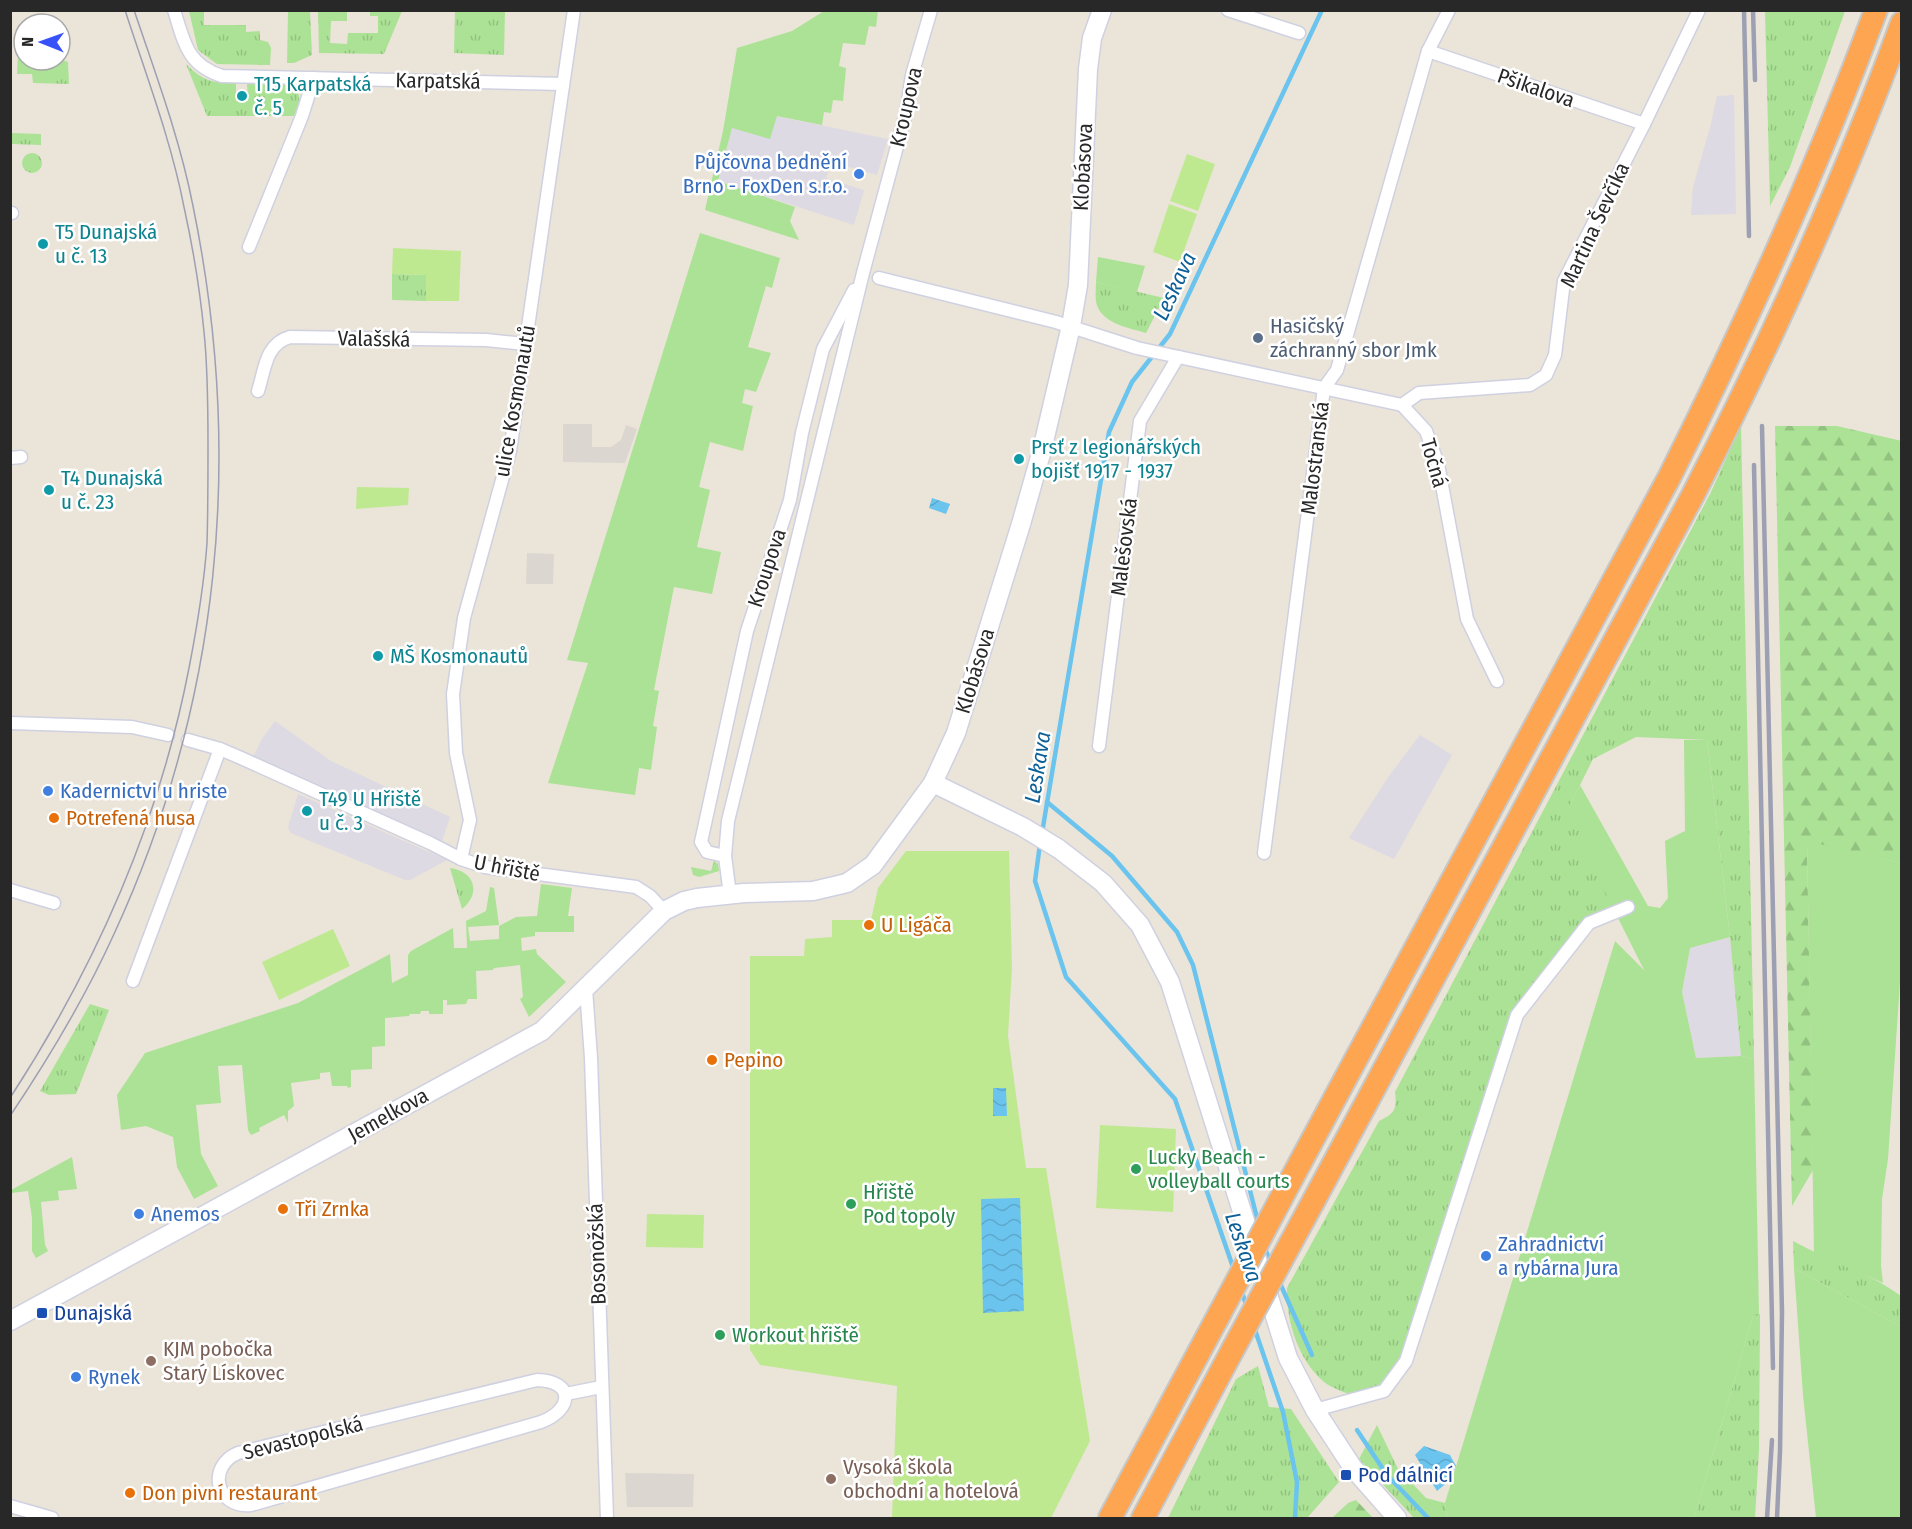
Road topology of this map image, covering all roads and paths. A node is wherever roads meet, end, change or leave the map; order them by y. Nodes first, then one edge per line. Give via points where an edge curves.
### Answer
1 (174, 10) edge
2 (574, 10) edge
3 (931, 10) edge
4 (1102, 10) edge
5 (1228, 10) edge
6 (1449, 10) edge
7 (1699, 10) edge
8 (1876, 10) edge
9 (1902, 23) edge
10 (1299, 33) dead end
11 (1428, 51) junction
12 (314, 78) junction
13 (562, 84) junction
14 (1644, 124) junction
15 (249, 247) dead end
16 (863, 273) junction
17 (879, 278) dead end
18 (1071, 326) junction
19 (525, 344) junction
20 (1175, 356) junction
21 (1324, 388) junction
22 (258, 391) dead end
23 (1402, 405) junction
24 (1497, 681) dead end
25 (10, 723) edge
26 (168, 735) dead end
27 (188, 740) dead end
28 (1099, 746) dead end
29 (220, 749) junction
30 (933, 783) junction
31 (1264, 853) dead end
32 (725, 856) junction
33 (461, 859) junction
34 (10, 890) edge
35 (737, 894) junction
36 (54, 903) dead end
37 (1628, 907) dead end
38 (664, 911) junction
39 (133, 981) dead end
40 (586, 989) junction
41 (10, 1321) edge
42 (601, 1387) junction
43 (566, 1394) junction
44 (1315, 1410) junction
45 (10, 1506) edge
46 (52, 1518) edge
47 (607, 1518) edge
48 (1110, 1518) edge
49 (1143, 1518) edge
50 (1397, 1518) edge

1 - 12 street, Karpatská via 192,58 212,73
2 - 13 street, ulice Kosmonautů
3 - 16 street, Kroupova
4 - 18 street, Klobásova via 1092,38 1088,69 1077,285
5 - 10 street
6 - 11 street, Malostranská
7 - 14 street, Martina Ševčíka
8 - 48 highway, bridge via 1770,268 1681,455
9 - 49 highway, bridge via 1851,155 1740,404
11 - 14 street, Pšikalova
11 - 21 street, Malostranská via 1337,370
12 - 13 street, Karpatská
12 - 15 street
13 - 19 street, ulice Kosmonautů
14 - 23 street, Martina Ševčíka via 1564,281 1555,355 1546,375 1530,385 1419,393
16 - 32 street, Kroupova via 737,782
16 - 32 street, Kroupova via 823,349 790,500 747,631 701,842 707,852
17 - 18 street
18 - 20 street
18 - 30 street, Klobásova via 1021,524 956,733
19 - 22 street, Valašská via 290,337 274,344
19 - 33 street, ulice Kosmonautů via 510,451 464,618 453,694 456,753 470,820
20 - 21 street
20 - 28 street, Malešovská via 1140,421
21 - 23 street
21 - 31 street, Malostranská
23 - 24 street, Točná via 1426,431 1438,464 1467,619
25 - 26 street via 132,728
27 - 29 street, U hřiště
29 - 33 street, U hřiště
29 - 39 street
30 - 35 street, Klobásova via 873,865 848,883 813,891
30 - 44 street via 1059,849 1103,883 1140,925 1170,982 1288,1358
32 - 35 street, Kroupova
33 - 38 street, U hřiště via 485,867 636,887
34 - 36 street
35 - 38 street, Jemelkova via 684,901
37 - 44 street via 1589,923 1517,1015 1406,1361 1384,1391
38 - 40 street, Jemelkova
40 - 41 street, Jemelkova via 542,1031
40 - 42 street, Bosonožská
42 - 43 street
42 - 47 street, Bosonožská
43 - 43 street, Sevastopolská via 554,1382 537,1380 238,1453 222,1466 219,1484 228,1500 250,1505 542,1422 558,1413
44 - 50 street via 1359,1476
45 - 46 street

